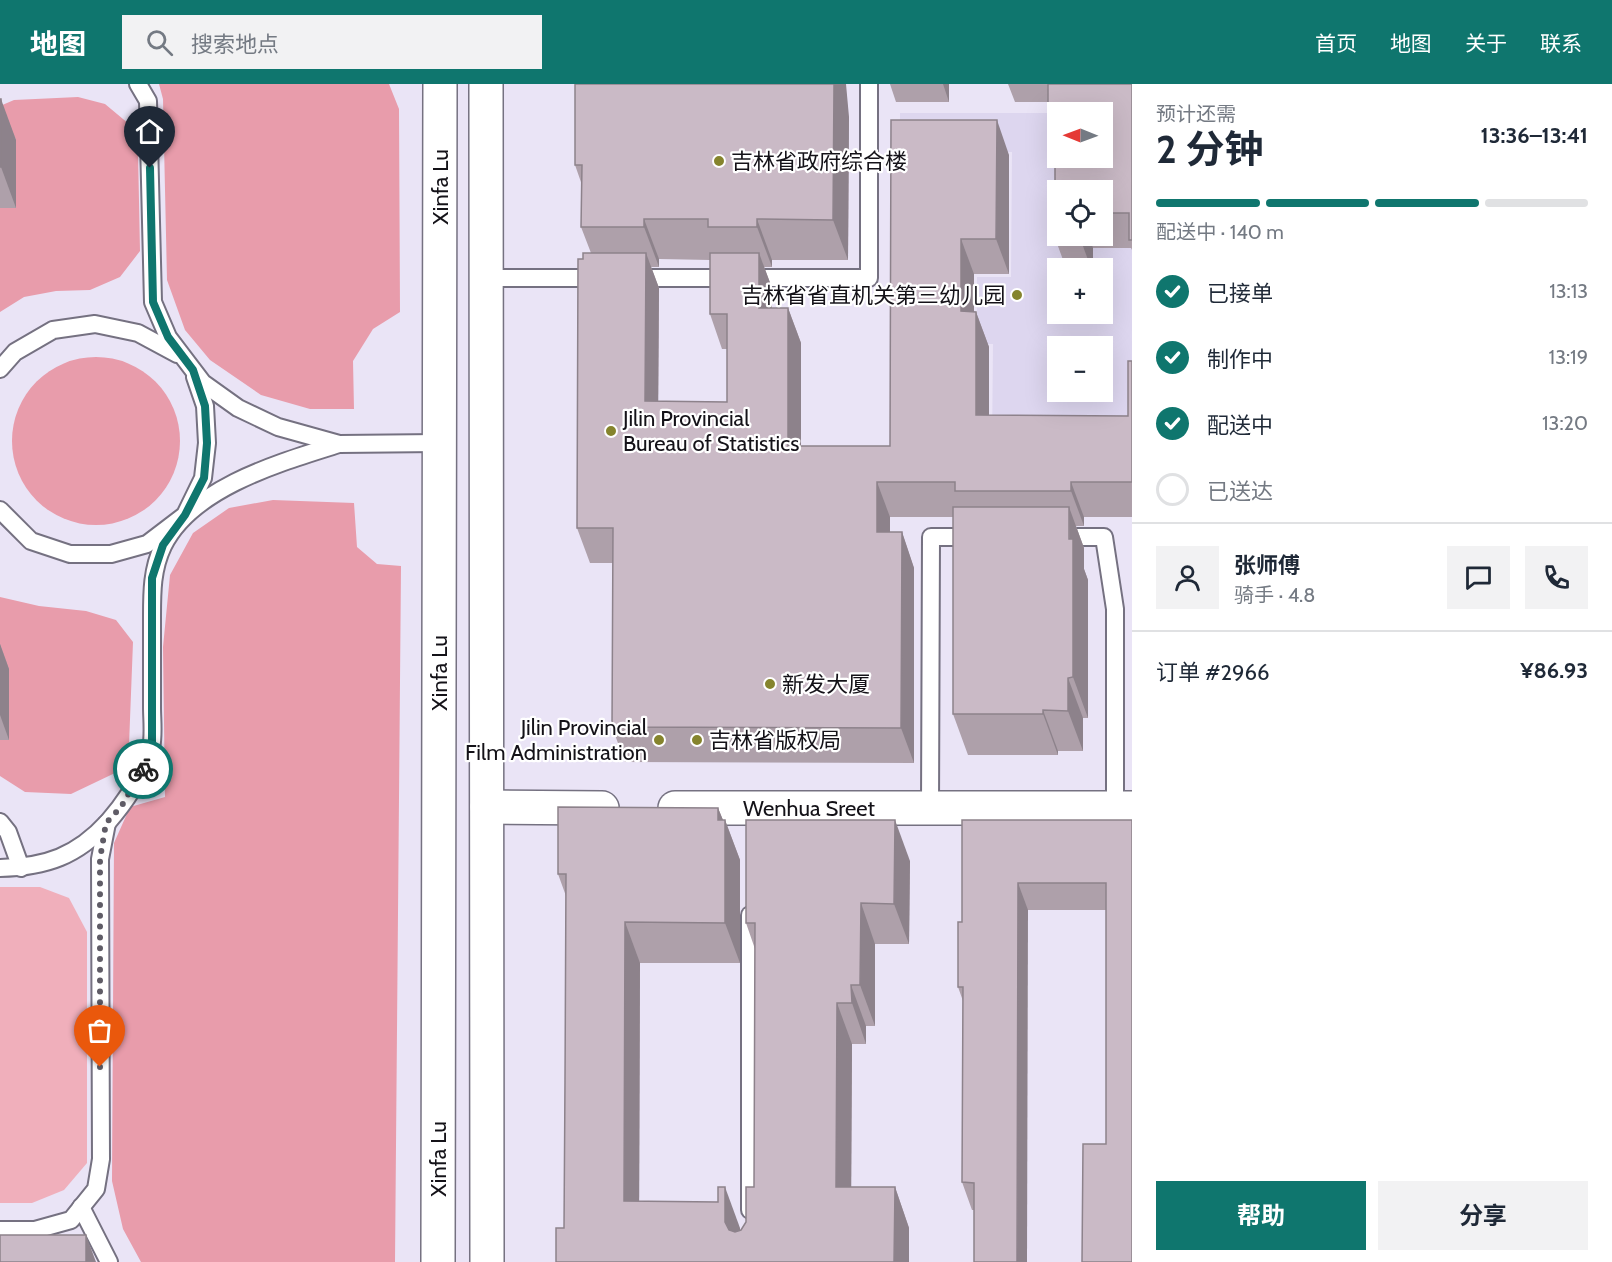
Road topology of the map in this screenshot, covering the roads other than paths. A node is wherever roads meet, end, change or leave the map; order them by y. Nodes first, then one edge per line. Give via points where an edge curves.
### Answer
1 (138, 84) edge
2 (440, 84) edge
3 (486, 84) edge
4 (869, 84) edge
5 (486, 278) junction
6 (188, 364) junction
7 (0, 369) edge
8 (439, 443) junction
9 (339, 444) junction
10 (0, 510) edge
11 (185, 515) junction
12 (989, 537) edge
13 (1047, 537) edge
14 (487, 807) junction
15 (930, 808) junction
16 (1124, 808) edge
17 (0, 822) edge
18 (106, 823) junction
19 (0, 868) edge
20 (21, 868) junction
21 (750, 904) edge
22 (81, 1208) junction
23 (750, 1226) edge
24 (0, 1230) edge
25 (109, 1262) edge
26 (438, 1262) edge
27 (487, 1262) edge

1 - 6 lane via 148,101 153,302 168,337
2 - 8 main road, Xinfa Lu
3 - 5 main road, Xinfa Lu
4 - 5 lane via 868,278
5 - 14 main road, Xinfa Lu
6 - 7 lane via 138,333 95,324 53,330 15,352
6 - 9 lane via 203,384 238,408 278,427
6 - 11 lane via 205,406 207,443 204,478
8 - 9 lane
8 - 26 main road, Xinfa Lu
9 - 11 lane via 274,465 225,488
10 - 11 lane via 31,541 70,554 111,554 147,544
11 - 18 lane via 163,545 152,578 152,746 140,777
12 - 15 lane via 931,537
13 - 16 lane via 1104,537 1115,609
14 - 15 main road, Wenhua Sreet via 750,814
14 - 27 main road, Xinfa Lu
15 - 16 main road, Wenhua Sreet
17 - 20 lane via 8,832
18 - 20 lane via 93,838 62,858
18 - 22 lane via 100,859 101,1160 96,1189
19 - 20 lane
21 - 23 lane
22 - 24 lane via 71,1220 35,1230
22 - 25 lane

